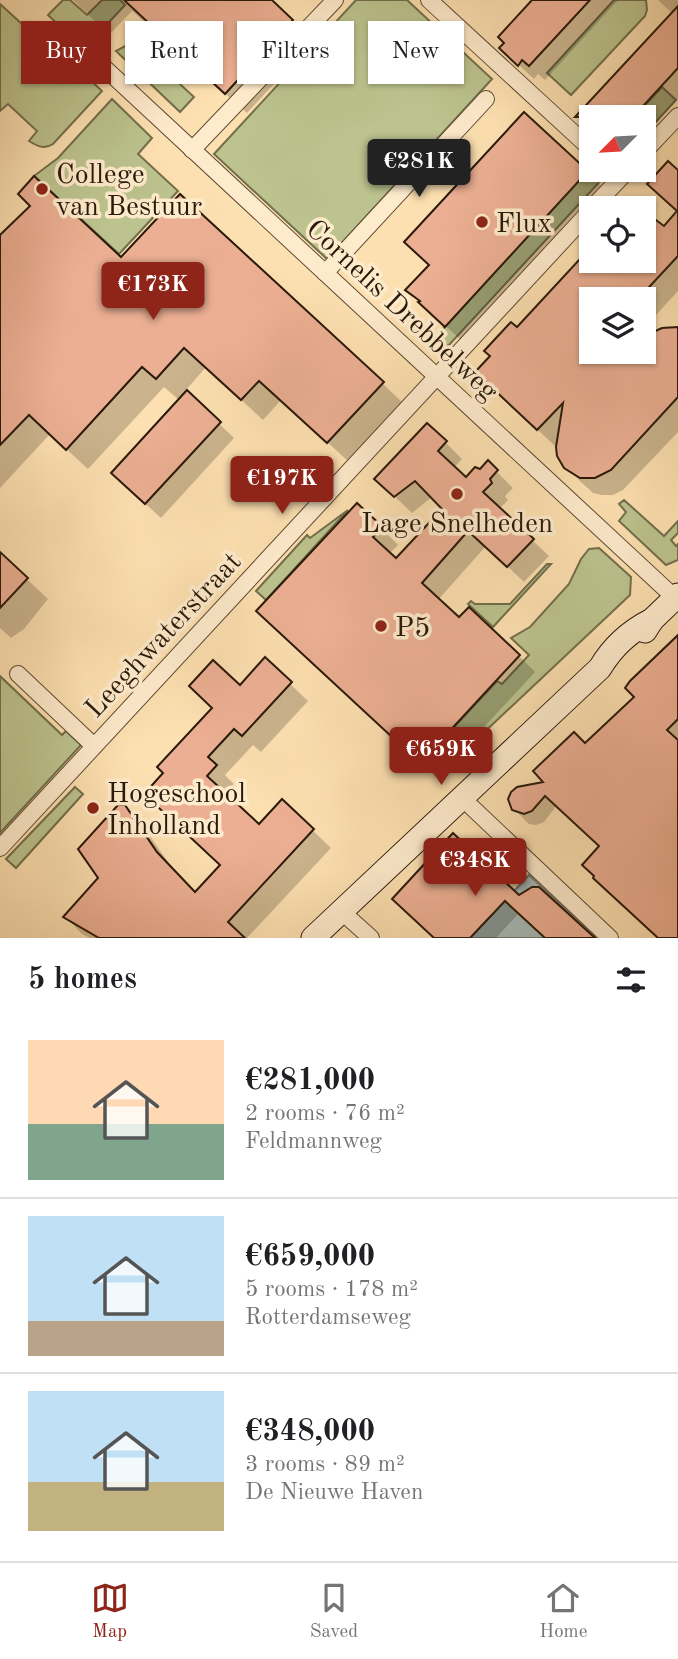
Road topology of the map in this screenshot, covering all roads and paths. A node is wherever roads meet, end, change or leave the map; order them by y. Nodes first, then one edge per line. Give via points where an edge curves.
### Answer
1 (335, 0) edge
2 (429, 0) edge
3 (111, 75) edge
4 (486, 99) dead end
5 (678, 116) edge
6 (579, 138) edge
7 (656, 139) edge
8 (192, 150) junction
9 (613, 182) edge
10 (602, 196) edge
11 (579, 223) edge
12 (325, 273) junction
13 (437, 376) junction
14 (676, 596) edge
15 (18, 674) dead end
16 (94, 746) junction
17 (461, 797) junction
18 (0, 848) edge
19 (341, 911) junction
20 (313, 938) edge
21 (371, 938) edge
22 (610, 938) edge

1 - 8 street
2 - 6 street
3 - 8 street, Cornelis Drebbelweg
4 - 12 street
5 - 7 street
8 - 12 street, Cornelis Drebbelweg
9 - 10 street, Leeghwaterstraat
11 - 13 street, Leeghwaterstraat
12 - 13 street, Cornelis Drebbelweg
13 - 14 street, Cornelis Drebbelweg
13 - 16 street, Leeghwaterstraat
14 - 17 street via 642,637 616,661 600,668
15 - 16 street
16 - 18 street, Leeghwaterstraat
17 - 19 street
17 - 22 street
19 - 20 street
19 - 21 street

